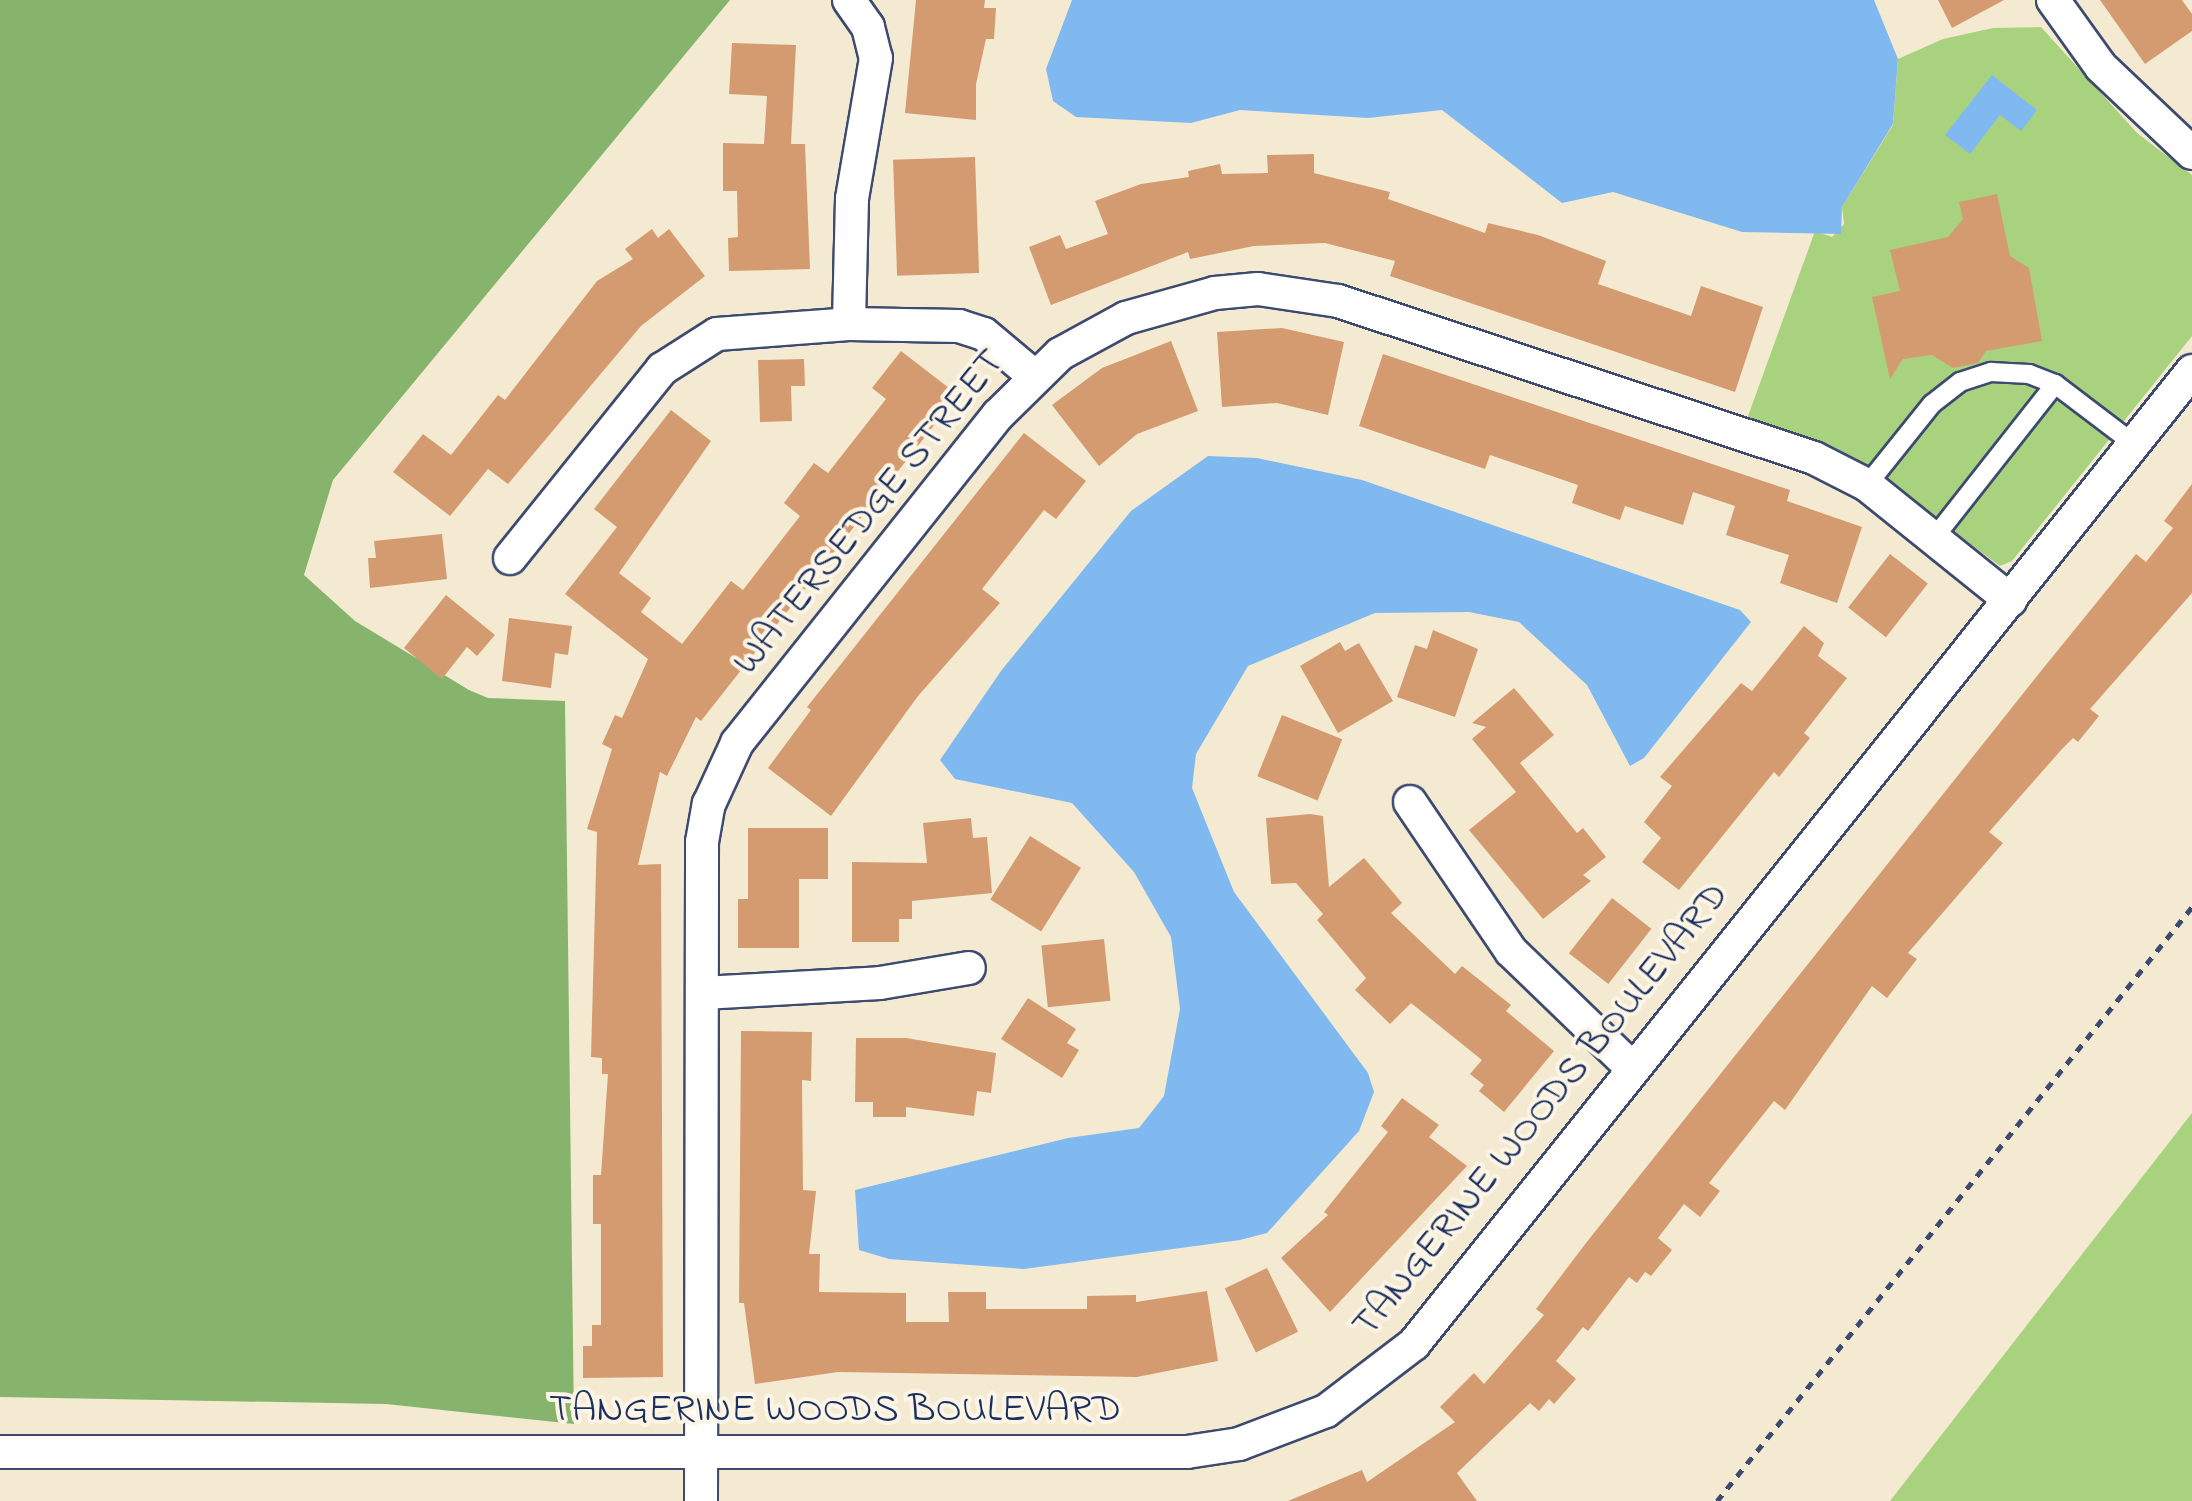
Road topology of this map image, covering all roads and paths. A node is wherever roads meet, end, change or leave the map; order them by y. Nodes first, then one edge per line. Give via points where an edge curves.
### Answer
1 (848, 0) edge
2 (2053, 0) edge
3 (2192, 152) edge
4 (849, 324) junction
5 (2192, 370) edge
6 (1034, 376) junction
7 (2056, 384) junction
8 (2134, 444) junction
9 (1867, 485) junction
10 (1934, 538) junction
11 (510, 558) dead end
12 (2010, 600) junction
13 (1410, 802) dead end
14 (2192, 907) edge
15 (969, 968) dead end
16 (703, 993) junction
17 (1633, 1070) junction
18 (0, 1452) edge
19 (702, 1454) junction
20 (701, 1501) edge
21 (1717, 1501) edge

1 - 4 street via 868,27 876,58 852,199
2 - 3 street via 2101,67
4 - 6 street via 958,326 984,334
4 - 11 street via 740,330 691,346 662,369
5 - 8 street, TANGERINE WOODS BOULEVARD
6 - 9 street, WATERSEDGE STREET via 1090,335 1167,304 1229,292 1298,293 1381,314 1814,458
6 - 16 street, WATERSEDGE STREET via 737,743 717,782 702,842
7 - 8 lane
7 - 9 lane via 2008,370 1960,382 1924,412
7 - 10 lane
8 - 12 street, TANGERINE WOODS BOULEVARD
9 - 10 street, WATERSEDGE STREET
10 - 12 street, WATERSEDGE STREET
12 - 17 street, TANGERINE WOODS BOULEVARD
13 - 17 street via 1511,951
14 - 21 path
15 - 16 street via 880,984
16 - 19 street, WATERSEDGE STREET
17 - 19 street, TANGERINE WOODS BOULEVARD via 1414,1344 1360,1390 1290,1428 1187,1452
18 - 19 street, TANGERINE WOODS BOULEVARD
19 - 20 street, WATERSEDGE STREET

